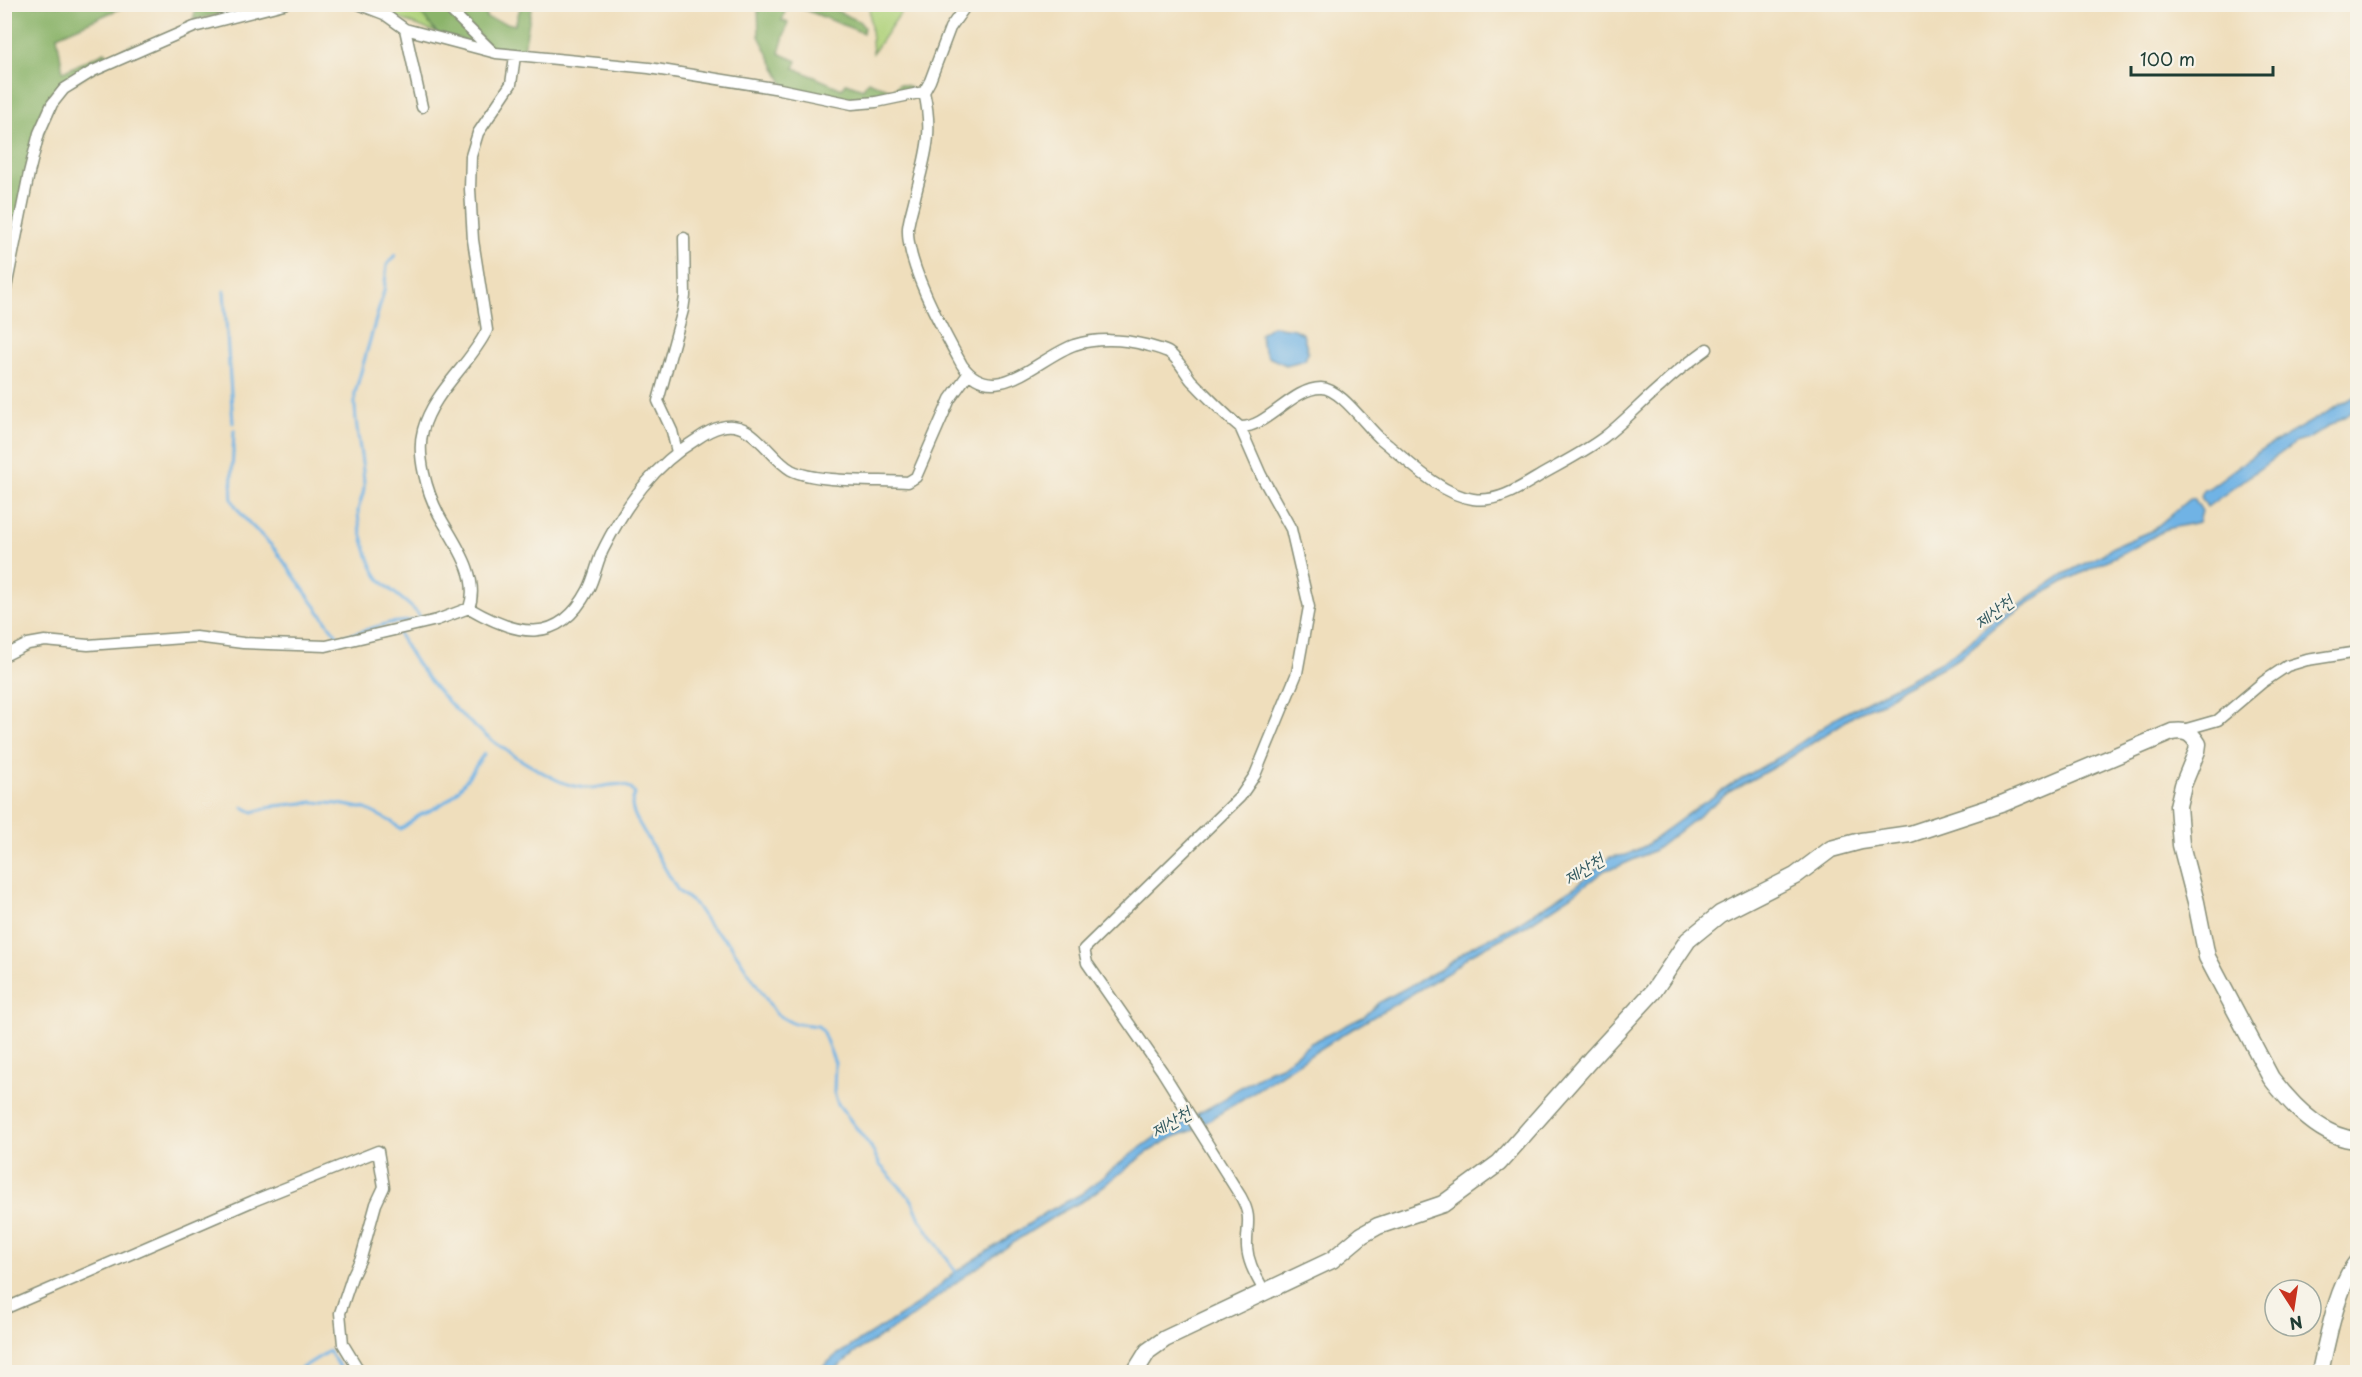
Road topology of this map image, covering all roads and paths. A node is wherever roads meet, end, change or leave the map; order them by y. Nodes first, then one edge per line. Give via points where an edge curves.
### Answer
1 (284, 4) edge
2 (358, 4) edge
3 (444, 4) edge
4 (967, 4) edge
5 (405, 29) junction
6 (496, 53) junction
7 (515, 56) junction
8 (924, 92) junction
9 (422, 107) dead end
10 (684, 238) dead end
11 (4, 298) edge
12 (1707, 349) dead end
13 (968, 374) junction
14 (1240, 428) junction
15 (677, 452) junction
16 (469, 608) junction
17 (2358, 652) edge
18 (4, 656) edge
19 (2183, 730) junction
20 (2358, 1140) edge
21 (2358, 1261) edge
22 (1264, 1291) junction
23 (4, 1309) edge
24 (360, 1372) edge
25 (1135, 1372) edge
26 (2319, 1372) edge

1 - 11 street via 194,27 93,71 63,89 47,112 34,151
2 - 5 street via 384,14
3 - 6 street
4 - 8 street via 950,28
5 - 6 street
5 - 9 street
6 - 7 street
7 - 8 street via 624,65 838,102 876,102
7 - 16 street via 511,84 478,133 471,156 473,240 487,330 436,402 421,442 423,469 437,512 469,575
8 - 13 street via 929,136 908,228 911,252 926,294
10 - 15 street via 683,310 658,400
12 - 14 street via 1602,438 1526,484 1490,498 1473,499 1440,485 1379,438 1330,390 1307,392
13 - 14 street via 982,383 1004,382 1074,345 1134,342 1175,358
13 - 15 street via 950,399 916,477 908,482 806,476 784,466 743,429 727,425 711,430
14 - 22 street via 1291,529 1306,588 1309,614 1297,673 1255,775 1240,797 1084,949 1087,963 1146,1047 1248,1209 1249,1258
15 - 16 street via 628,506 596,564 587,591 562,621 547,629 526,632
16 - 18 street via 448,617 326,646 196,638 88,645 45,641 28,644
17 - 19 street via 2287,666 2218,720
19 - 20 street via 2198,744 2180,796 2178,830 2207,957 2280,1090 2327,1131
19 - 22 street via 2160,735 2004,803 1910,834 1831,849 1795,876 1720,914 1688,940 1653,992 1499,1163 1443,1204 1378,1226 1332,1260
21 - 26 street via 2346,1280
22 - 25 street via 1165,1338 1148,1351
23 - 24 street via 378,1151 384,1187 340,1313 343,1344

